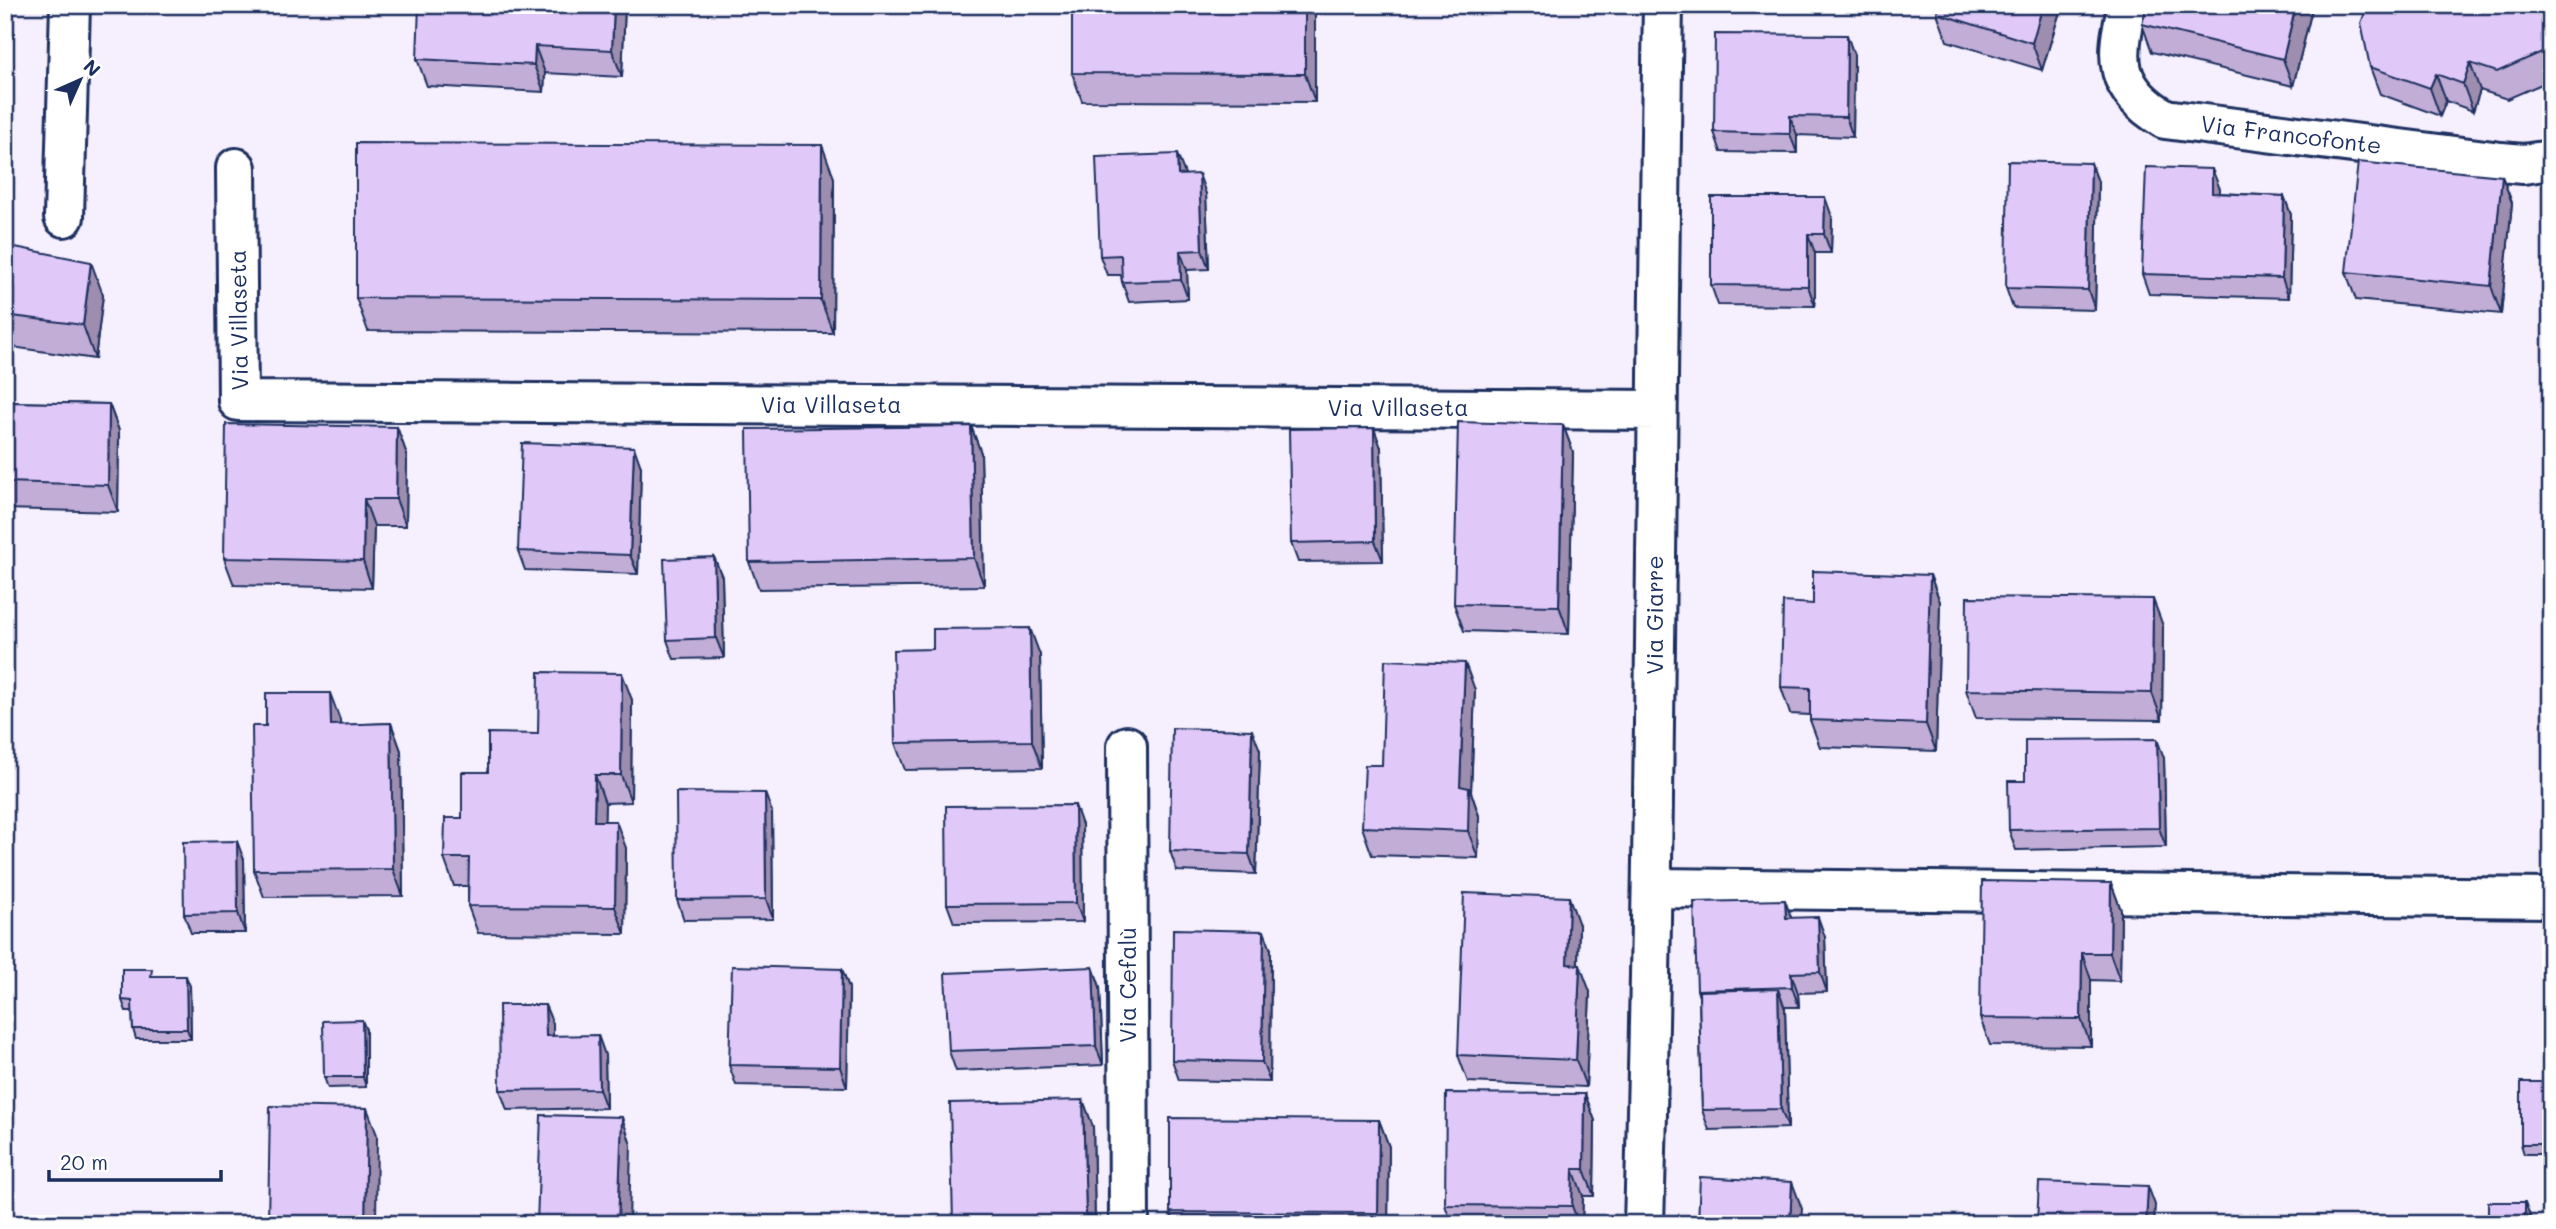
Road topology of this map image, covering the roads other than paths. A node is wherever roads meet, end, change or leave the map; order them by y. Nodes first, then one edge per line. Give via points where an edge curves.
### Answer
1 (70, 5) edge
2 (1663, 5) edge
3 (2128, 5) edge
4 (2551, 160) edge
5 (236, 168) dead end
6 (64, 218) dead end
7 (1657, 410) junction
8 (1127, 746) dead end
9 (1654, 888) junction
10 (2551, 898) edge
11 (1129, 1224) edge
12 (1644, 1224) edge

1 - 6 street
2 - 7 street, Via Giarre
3 - 4 street, Via Francofonte via 2119,56 2123,78 2138,101 2165,119 2501,162
5 - 7 street, Via Villaseta via 238,401
7 - 9 street, Via Giarre
8 - 11 street, Via Cefalù
9 - 10 street
9 - 12 street, Via Giarre

